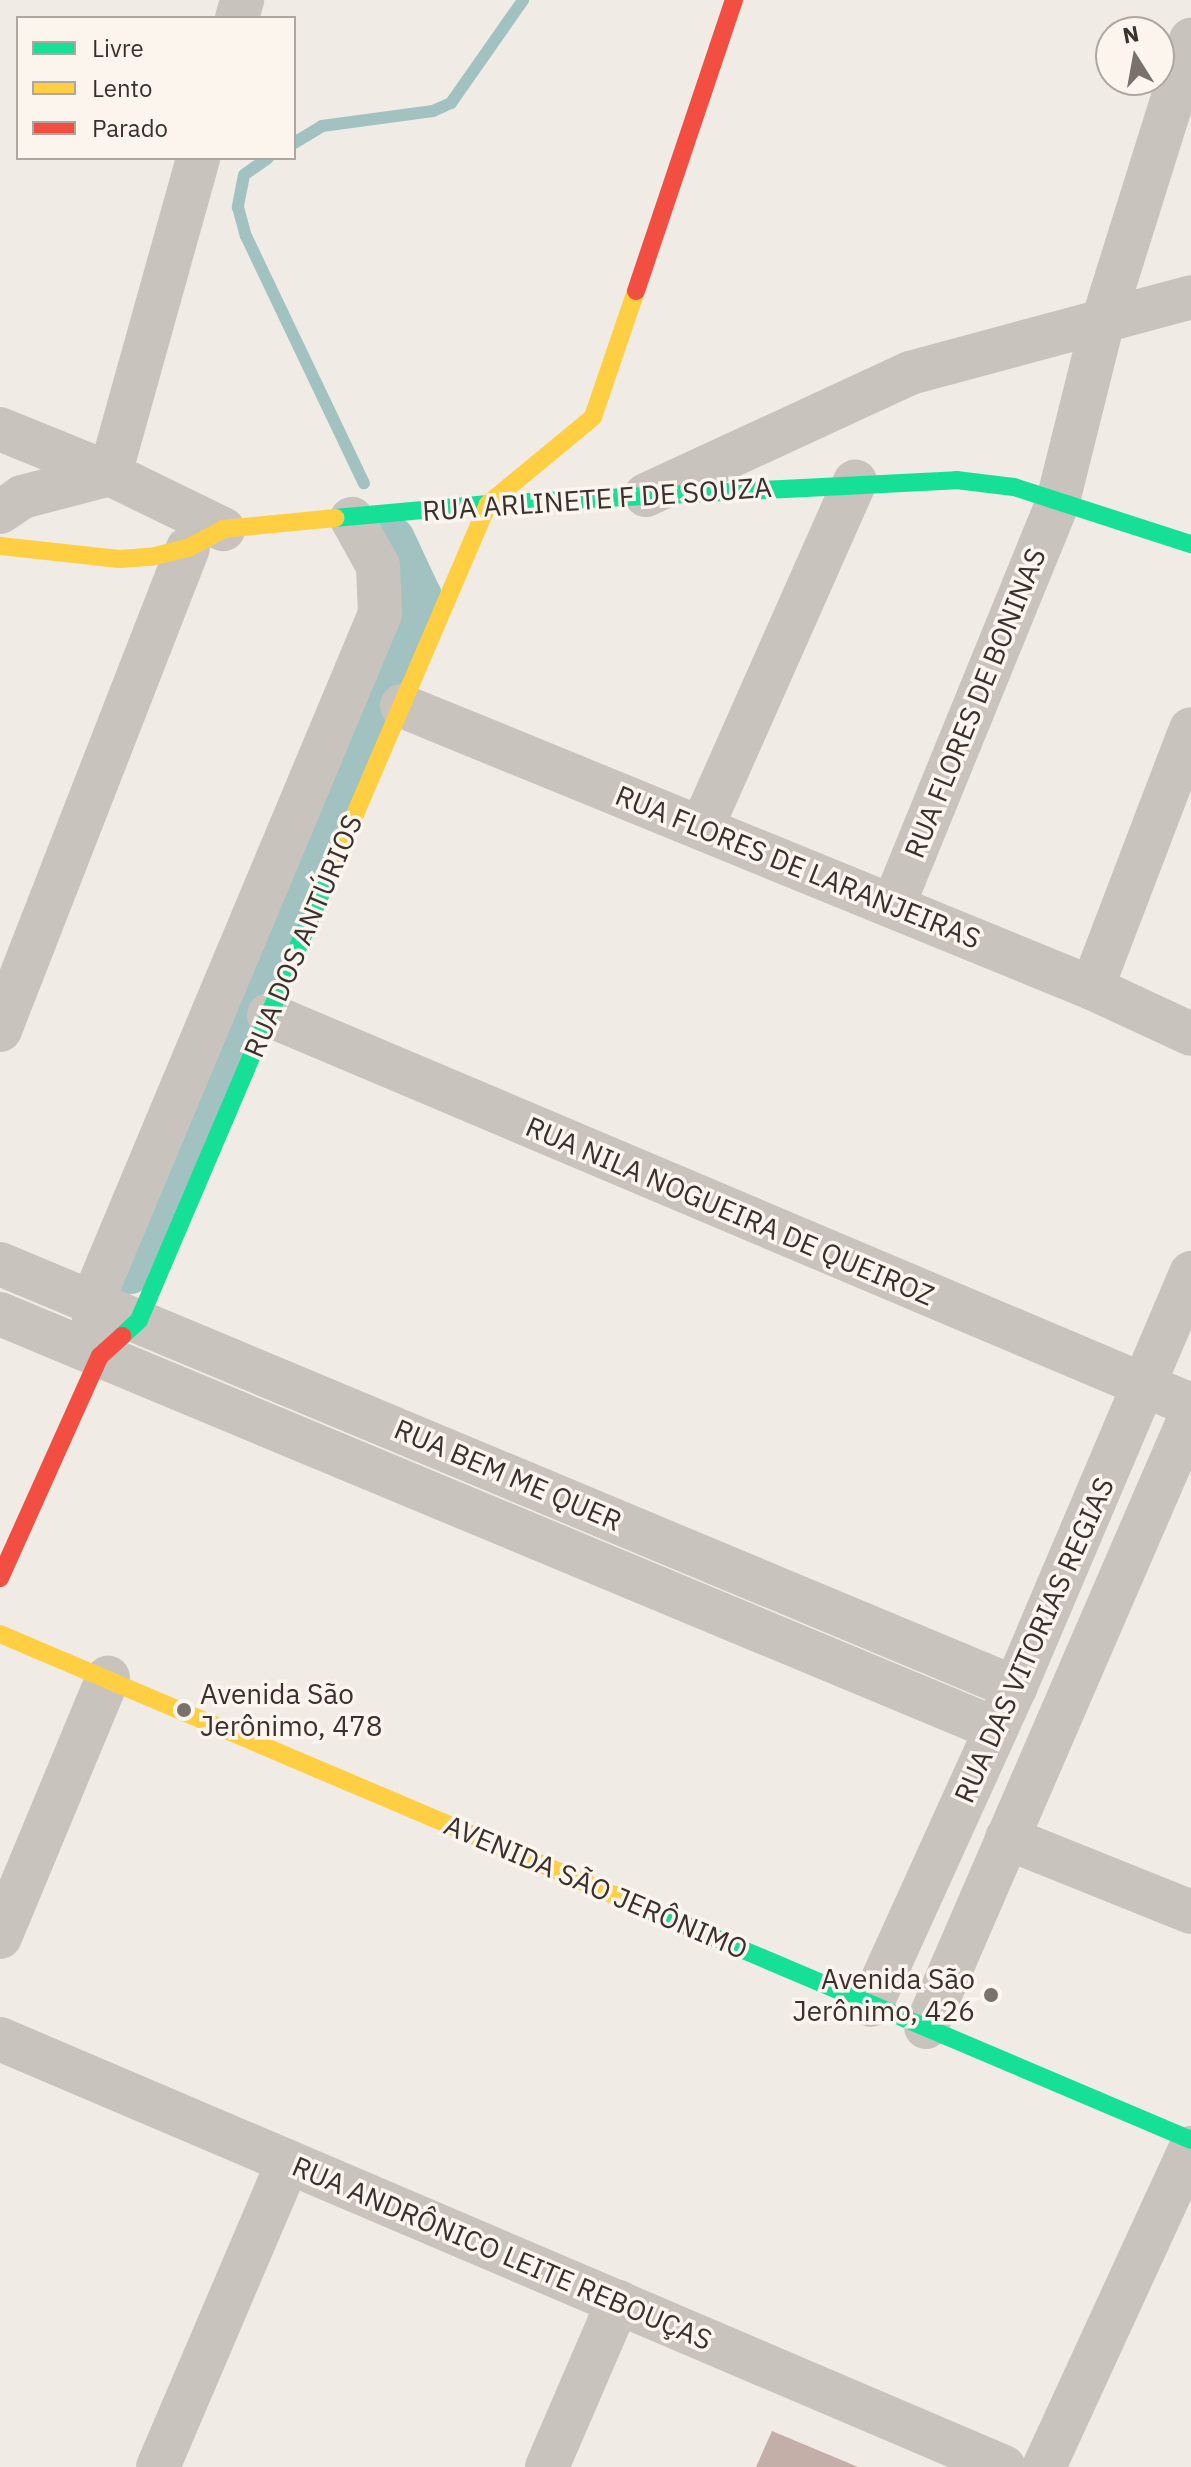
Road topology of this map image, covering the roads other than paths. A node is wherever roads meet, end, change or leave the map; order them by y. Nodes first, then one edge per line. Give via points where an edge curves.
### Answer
1 (734, 0) edge
2 (1191, 40) edge
3 (197, 160) edge
4 (1191, 297) edge
5 (1102, 324) junction
6 (0, 429) edge
7 (110, 474) junction
8 (855, 481) junction
9 (646, 495) junction
10 (1058, 501) junction
11 (488, 504) junction
12 (0, 512) edge
13 (352, 519) junction
14 (205, 539) junction
15 (1191, 544) edge
16 (0, 546) edge
17 (402, 706) junction
18 (1191, 729) edge
19 (702, 827) junction
20 (893, 906) junction
21 (1092, 988) junction
22 (269, 1015) junction
23 (0, 1030) edge
24 (1191, 1034) edge
25 (0, 1264) edge
26 (1191, 1273) edge
27 (92, 1302) junction
28 (0, 1314) edge
29 (139, 1320) junction
30 (100, 1356) junction
31 (1144, 1386) junction
32 (1191, 1405) edge
33 (1191, 1415) edge
34 (0, 1578) edge
35 (0, 1634) edge
36 (108, 1678) junction
37 (1015, 1688) junction
38 (996, 1729) junction
39 (1007, 1838) junction
40 (1191, 1912) edge
41 (0, 1937) edge
42 (871, 2005) junction
43 (926, 2027) junction
44 (0, 2039) edge
45 (1191, 2140) edge
46 (1191, 2148) edge
47 (288, 2162) junction
48 (618, 2302) junction
49 (158, 2467) edge
50 (547, 2467) edge
51 (1004, 2467) edge
52 (1044, 2467) edge

1 - 11 street via 593,417
2 - 5 street, RUA FLORES DE BONINAS
3 - 7 street
4 - 5 street
5 - 9 street via 910,373
5 - 10 street, RUA FLORES DE BONINAS
6 - 7 street
7 - 12 street via 22,497
7 - 14 street
8 - 9 street, RUA ARLINETE F DE SOUZA
8 - 10 street, RUA ARLINETE F DE SOUZA via 956,480 1014,487
8 - 19 street
9 - 11 street, RUA ARLINETE F DE SOUZA
10 - 15 street, RUA ARLINETE F DE SOUZA
10 - 20 street, RUA FLORES DE BONINAS
11 - 13 street, RUA ARLINETE F DE SOUZA
11 - 17 street, RUA DOS ANTÚRIOS
13 - 14 street, RUA ARLINETE F DE SOUZA
13 - 27 street, RUA DOS ANTÚRIOS via 378,566 380,614
14 - 16 street, RUA ARLINETE F DE SOUZA via 119,559
14 - 23 street
17 - 19 street, RUA FLORES DE LARANJEIRAS
17 - 22 street, RUA DOS ANTÚRIOS
18 - 21 street
19 - 20 street, RUA FLORES DE LARANJEIRAS
20 - 21 street, RUA FLORES DE LARANJEIRAS
21 - 24 street, RUA FLORES DE LARANJEIRAS
22 - 29 street, RUA DOS ANTÚRIOS
22 - 31 street, RUA NILA NOGUEIRA DE QUEIROZ
25 - 27 street, RUA BEM ME QUER
26 - 31 street, RUA DAS VITORIAS REGIAS
27 - 29 street, RUA BEM ME QUER
27 - 30 street
28 - 30 street, RUA BEM ME QUER
29 - 30 street, RUA DOS ANTÚRIOS
29 - 37 street, RUA BEM ME QUER
30 - 34 street, RUA DOS ANTÚRIOS
30 - 38 street, RUA BEM ME QUER
31 - 32 street, RUA NILA NOGUEIRA DE QUEIROZ
31 - 37 street, RUA DAS VITORIAS REGIAS
33 - 39 street, RUA DAS VITORIAS REGIAS
35 - 36 street, AVENIDA SÃO JERÔNIMO
36 - 41 street
36 - 42 street, AVENIDA SÃO JERÔNIMO
37 - 38 street, RUA DAS VITORIAS REGIAS
38 - 42 street, RUA DAS VITORIAS REGIAS
39 - 40 street
39 - 43 street, RUA DAS VITORIAS REGIAS
42 - 43 street, AVENIDA SÃO JERÔNIMO
43 - 45 street, AVENIDA SÃO JERÔNIMO
44 - 47 street, RUA ANDRÔNICO LEITE REBOUÇAS
46 - 52 street
47 - 48 street, RUA ANDRÔNICO LEITE REBOUÇAS
47 - 49 street
48 - 50 street
48 - 51 street, RUA ANDRÔNICO LEITE REBOUÇAS

